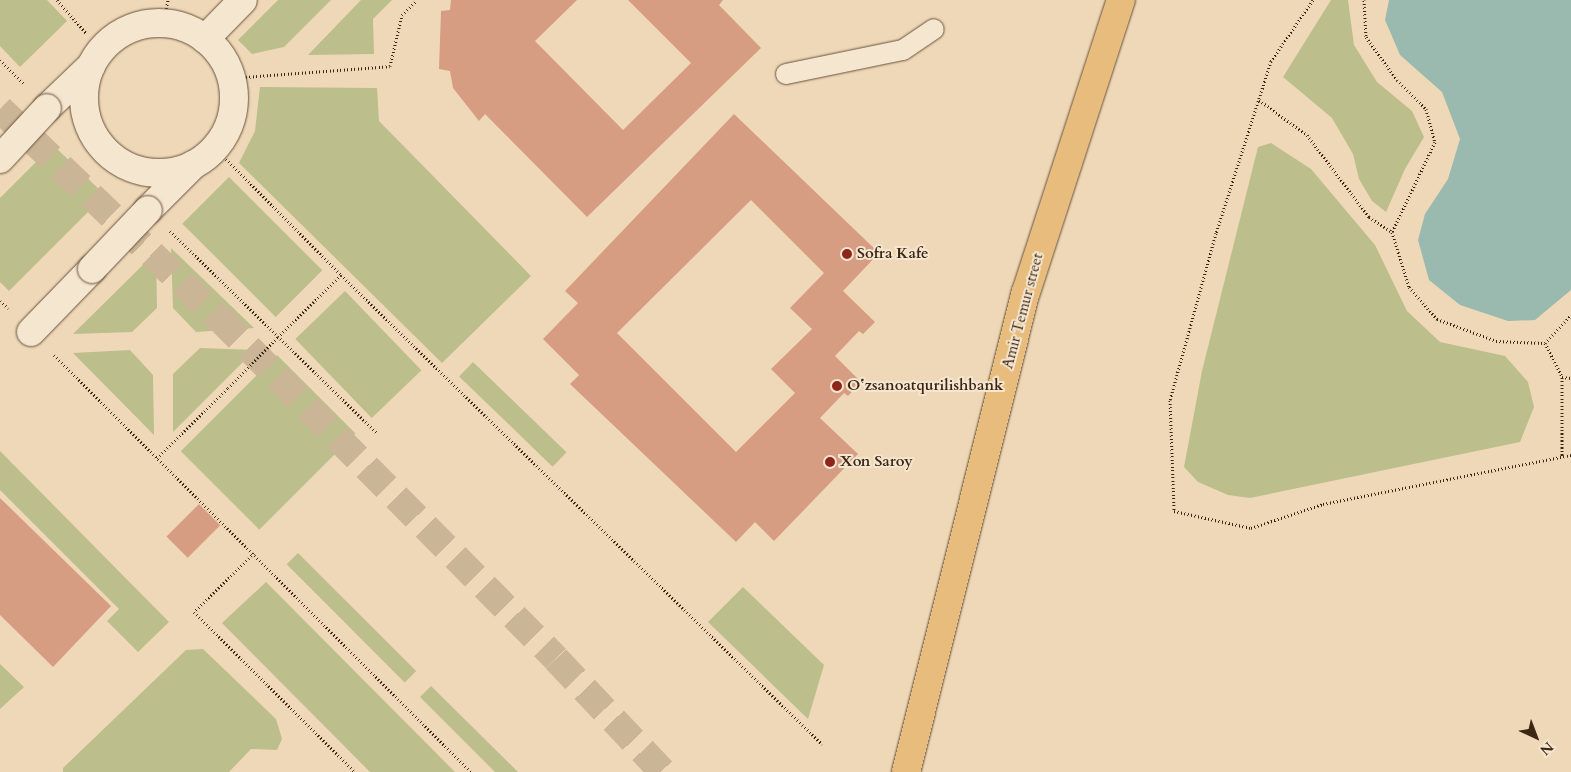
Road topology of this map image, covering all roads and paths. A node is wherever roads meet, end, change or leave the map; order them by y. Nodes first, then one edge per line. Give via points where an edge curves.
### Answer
1 (58, 0) edge
2 (243, 0) edge
3 (417, 0) edge
4 (1121, 0) edge
5 (1313, 0) edge
6 (1364, 0) edge
7 (166, 11) edge
8 (934, 29) dead end
9 (205, 39) junction
10 (96, 58) junction
11 (786, 74) dead end
12 (232, 78) junction
13 (1259, 100) junction
14 (204, 156) junction
15 (0, 159) edge
16 (148, 210) junction
17 (1392, 232) junction
18 (341, 275) junction
19 (0, 301) edge
20 (1571, 315) edge
21 (31, 332) junction
22 (278, 337) junction
23 (1545, 343) junction
24 (1562, 377) junction
25 (1571, 378) edge
26 (377, 433) dead end
27 (1571, 455) edge
28 (1562, 456) junction
29 (157, 458) junction
30 (254, 553) junction
31 (822, 744) dead end
32 (355, 772) edge
33 (471, 772) edge
34 (906, 772) edge

1 - 10 path
2 - 9 street
3 - 12 path via 402,15 390,66
4 - 34 main road, Amir Temur street via 1026,292
5 - 13 path via 1271,61
6 - 17 path via 1366,37 1397,80 1426,110 1435,142
7 - 9 street
7 - 10 street via 126,31
8 - 11 lane via 903,50
9 - 12 street via 225,62
10 - 14 street via 84,89 85,112 93,134 107,152 126,165 149,172 172,172
10 - 15 street, bridge
12 - 14 street via 232,117
13 - 17 path via 1307,135 1369,217
13 - 28 path via 1216,233 1170,400 1174,511 1251,528 1323,504
14 - 16 street
14 - 18 path
16 - 21 street, bridge
16 - 22 path
17 - 23 path via 1409,287 1437,319 1496,341
18 - 22 path
18 - 31 path
19 - 21 path
20 - 23 path
21 - 29 path
22 - 26 path
22 - 29 path, bridge
23 - 24 path
24 - 25 path
24 - 28 path
27 - 28 path
29 - 30 path
30 - 32 path via 194,612
30 - 33 path

